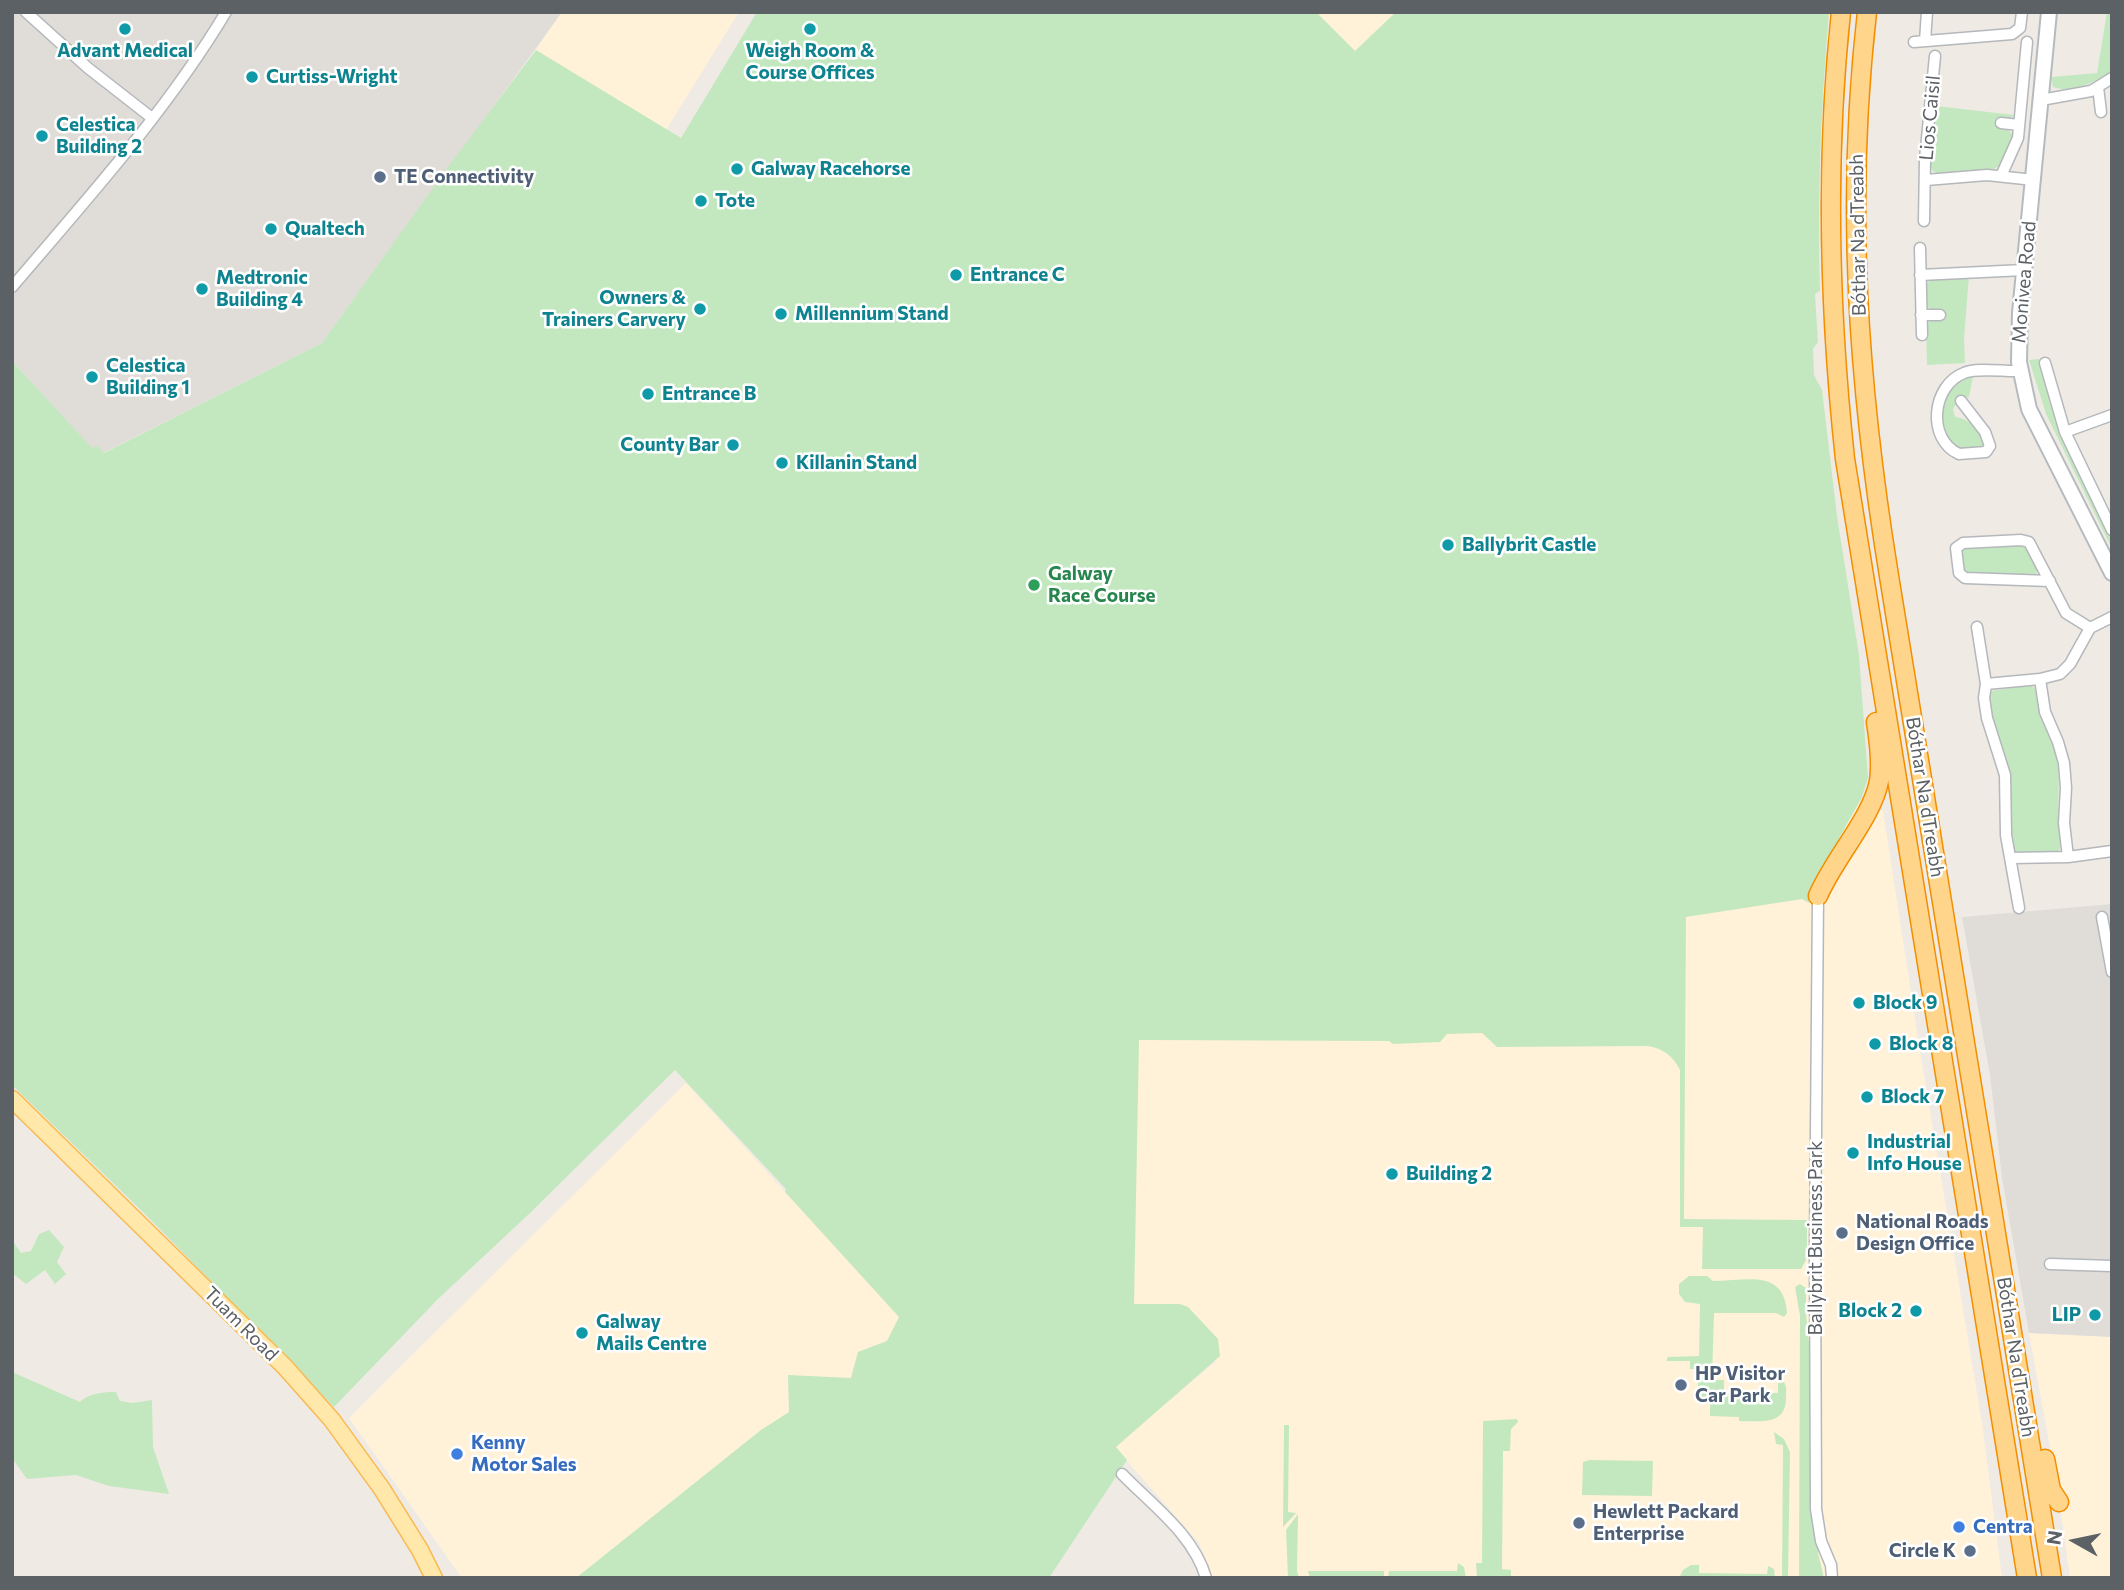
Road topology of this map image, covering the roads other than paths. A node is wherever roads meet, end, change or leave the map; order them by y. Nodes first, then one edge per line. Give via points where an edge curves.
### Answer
1 (26, 12) edge
2 (226, 12) edge
3 (1841, 12) edge
4 (1867, 12) edge
5 (1927, 12) edge
6 (2022, 12) edge
7 (2049, 12) edge
8 (2027, 42) dead end
9 (1935, 56) dead end
10 (2112, 78) edge
11 (2098, 87) junction
12 (2041, 100) junction
13 (2101, 112) dead end
14 (152, 118) junction
15 (2001, 123) dead end
16 (2019, 125) junction
17 (2001, 176) junction
18 (1926, 180) junction
19 (2034, 180) junction
20 (1924, 221) dead end
21 (1920, 248) dead end
22 (2024, 270) junction
23 (1920, 275) junction
24 (12, 288) edge
25 (1921, 315) junction
26 (1940, 315) dead end
27 (1922, 335) dead end
28 (2045, 363) dead end
29 (2020, 371) junction
30 (1961, 401) dead end
31 (2112, 415) edge
32 (2065, 432) junction
33 (2112, 530) edge
34 (2112, 573) edge
35 (2050, 581) junction
36 (2112, 617) edge
37 (1977, 627) dead end
38 (2090, 628) junction
39 (1874, 642) junction
40 (2040, 679) junction
41 (1986, 684) junction
42 (2112, 851) edge
43 (2068, 857) junction
44 (2011, 859) junction
45 (1818, 895) joint
46 (2019, 908) dead end
47 (2102, 917) dead end
48 (2108, 932) edge
49 (2112, 972) edge
50 (12, 1099) edge
51 (2050, 1264) dead end
52 (2112, 1266) edge
53 (2003, 1275) junction
54 (1122, 1474) dead end
55 (2059, 1503) dead end
56 (434, 1578) edge
57 (1206, 1578) edge
58 (1832, 1578) edge
59 (2027, 1578) edge
60 (2052, 1578) edge

1 - 14 street
2 - 14 street
3 - 39 highway, Bóthar Na dTreabh via 1832,141 1831,283 1845,459
4 - 53 highway, Bóthar Na dTreabh via 1856,198 1858,324 1867,427
5 - 6 street via 1920,42 2012,34 2020,29
7 - 12 main road, Monivea Road
8 - 16 street
9 - 18 street, Lios Caisil
10 - 11 street
11 - 12 street
11 - 13 street
12 - 19 main road, Monivea Road
14 - 24 street
15 - 16 street
16 - 17 street via 2017,142
17 - 18 street, Lios Caisil
17 - 19 street, Lios Caisil
18 - 20 street, Lios Caisil
19 - 22 main road, Monivea Road
21 - 23 street
22 - 23 street
22 - 29 main road, Monivea Road
23 - 25 street
25 - 26 street
25 - 27 street
28 - 32 street
29 - 30 street via 1966,372 1941,395 1937,415 1947,444 1959,454 1986,452 1988,437
29 - 34 main road, Monivea Road via 2029,409
31 - 32 street
32 - 33 street
35 - 35 street via 2027,541 1963,543 1956,548 1959,573 1965,578
35 - 38 street via 2066,613
36 - 38 street
37 - 41 street
38 - 40 street via 2067,668
39 - 45 highway via 1871,678 1879,781 1868,810
39 - 59 highway, Bóthar Na dTreabh
40 - 41 street
40 - 43 street via 2043,704 2064,769
41 - 44 street via 1987,718 2006,775
42 - 43 street
43 - 44 street
44 - 46 street
45 - 58 street, Ballybrit Business Park via 1816,1510
47 - 48 street
48 - 49 street
50 - 56 main road, Tuam Road via 285,1367 332,1420 382,1489
51 - 52 street
53 - 55 highway via 2028,1371 2050,1490
53 - 60 highway, Bóthar Na dTreabh
54 - 57 street via 1188,1541

